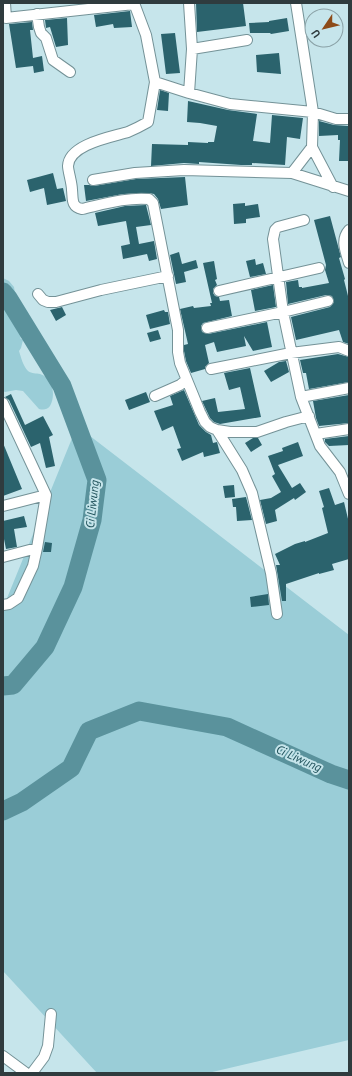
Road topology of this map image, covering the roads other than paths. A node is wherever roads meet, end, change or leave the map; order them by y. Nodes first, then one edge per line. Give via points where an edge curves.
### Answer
1 (5, 3) edge
2 (134, 3) edge
3 (189, 3) edge
4 (296, 3) edge
5 (37, 14) junction
6 (247, 40) dead end
7 (192, 49) junction
8 (70, 72) dead end
9 (155, 82) junction
10 (189, 93) junction
11 (313, 112) junction
12 (349, 119) edge
13 (312, 147) junction
14 (292, 173) junction
15 (93, 180) dead end
16 (333, 187) junction
17 (349, 191) edge
18 (304, 220) dead end
19 (349, 230) edge
20 (349, 263) edge
21 (319, 268) dead end
22 (168, 276) junction
23 (278, 278) junction
24 (219, 291) dead end
25 (38, 294) dead end
26 (328, 301) dead end
27 (283, 312) junction
28 (207, 328) dead end
29 (349, 351) edge
30 (291, 353) junction
31 (212, 369) dead end
32 (186, 380) junction
33 (349, 388) edge
34 (155, 396) dead end
35 (302, 397) junction
36 (3, 404) edge
37 (309, 416) junction
38 (349, 429) edge
39 (217, 430) junction
40 (316, 434) junction
41 (349, 494) edge
42 (46, 495) junction
43 (3, 506) edge
44 (37, 548) junction
45 (3, 557) edge
46 (3, 605) edge
47 (278, 614) dead end
48 (51, 1014) dead end
49 (3, 1056) edge
50 (26, 1073) edge
51 (32, 1073) edge

1 - 5 street via 6,18
2 - 5 street
2 - 9 street via 146,35
3 - 7 street
4 - 11 street
5 - 8 street via 41,33 46,38 54,60
6 - 7 street
7 - 10 street
9 - 10 street
9 - 22 street via 148,122 82,147 69,157 68,167 74,206 77,208 126,200 149,199 153,203
10 - 11 street via 230,104
11 - 12 street via 336,119
11 - 13 street
13 - 14 street
13 - 16 street
14 - 15 street via 184,170 135,173
14 - 16 street
16 - 17 street
18 - 23 street via 281,225 274,230
19 - 20 street via 344,241
21 - 23 street
22 - 25 street via 56,302 43,300
22 - 32 street via 178,330 178,352
23 - 24 street
23 - 27 street
26 - 27 street
27 - 28 street
27 - 30 street
29 - 30 street via 339,347
30 - 31 street
30 - 35 street
32 - 34 street
32 - 39 street via 205,422
33 - 35 street
35 - 37 street
36 - 42 street
37 - 39 street via 256,432
37 - 40 street
38 - 40 street
39 - 47 street via 242,470 252,493
40 - 41 street via 320,446 340,472
42 - 43 street
42 - 44 street
44 - 45 street
44 - 46 street via 33,566 18,598
48 - 51 street via 48,1046 44,1057
49 - 50 street

